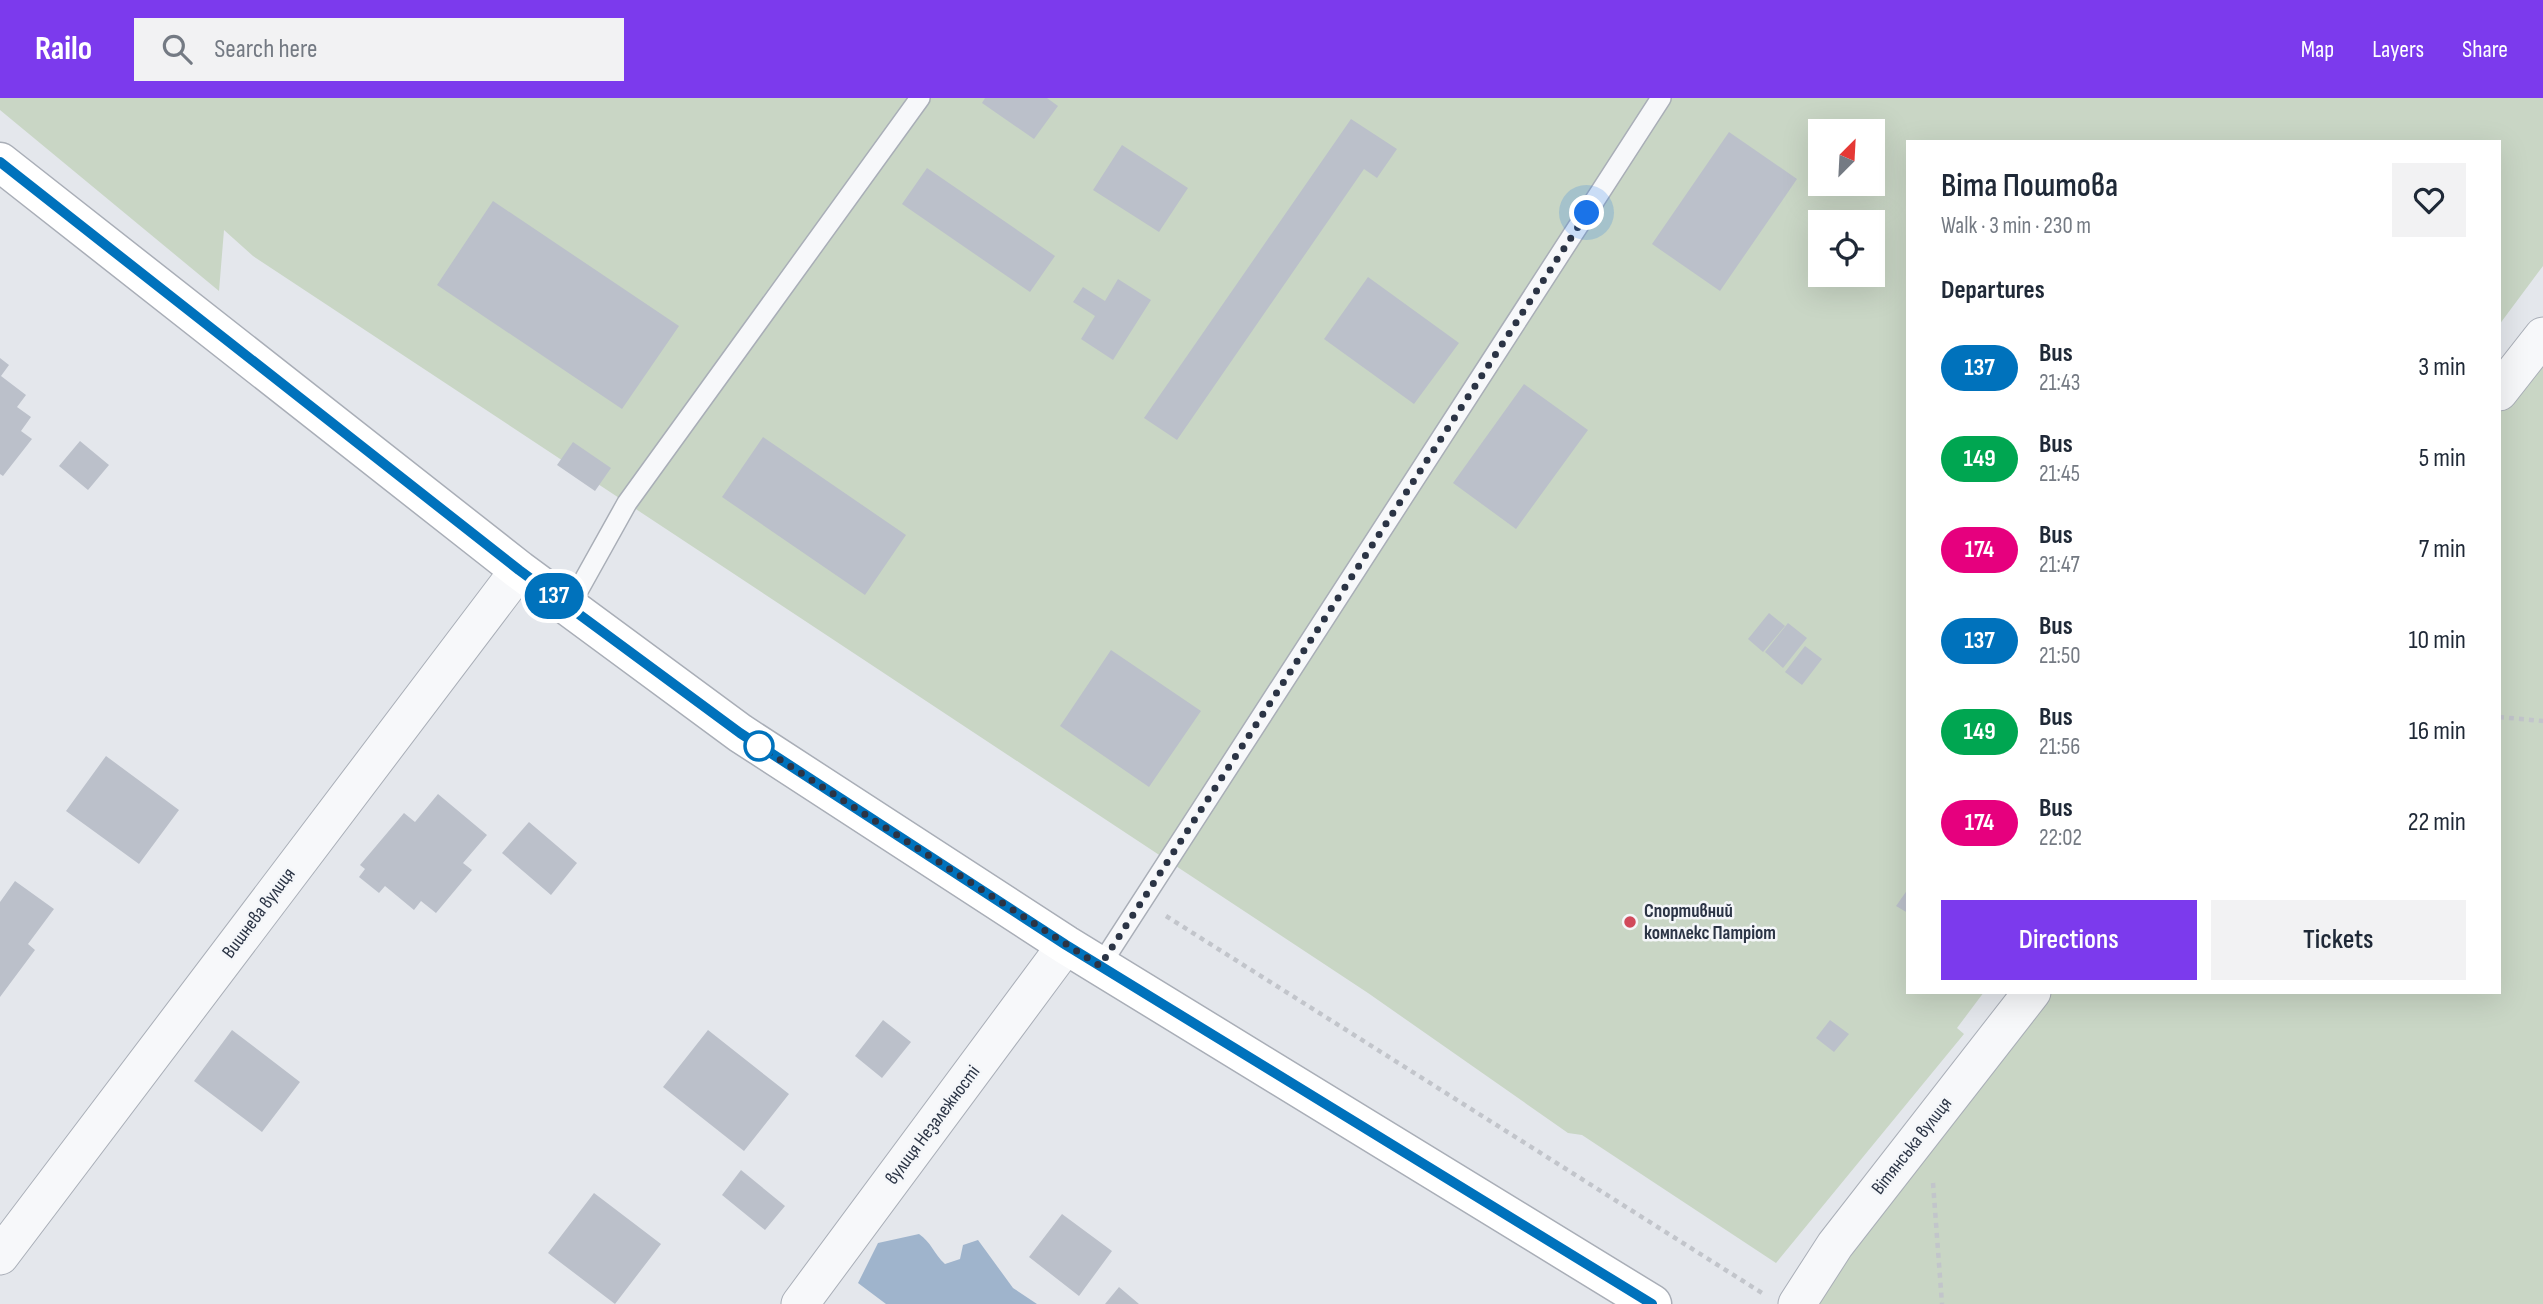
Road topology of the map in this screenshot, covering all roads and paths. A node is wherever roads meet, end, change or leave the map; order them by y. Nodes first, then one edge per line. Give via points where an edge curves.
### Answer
1 (920, 98) edge
2 (1661, 98) edge
3 (0, 162) edge
4 (2543, 336) edge
5 (2501, 389) edge
6 (519, 570) junction
7 (569, 607) junction
8 (2501, 717) edge
9 (2543, 721) edge
10 (1142, 901) junction
11 (1066, 945) junction
12 (1100, 966) junction
13 (2030, 994) edge
14 (1928, 1126) junction
15 (0, 1256) edge
16 (1782, 1300) edge
17 (800, 1304) edge
18 (1652, 1304) edge
19 (1942, 1304) edge

1 - 7 lane via 627,503
2 - 10 lane
3 - 6 street
4 - 5 street
6 - 7 street
6 - 15 street, Вишнева вулиця
7 - 11 street via 740,733
8 - 9 path
10 - 12 lane
10 - 16 path
11 - 12 street
11 - 17 street, вулиця Незалежності
12 - 18 street
13 - 14 street, Вітянська вулиця
14 - 16 street, Вітянська вулиця via 1835,1245
14 - 19 path

